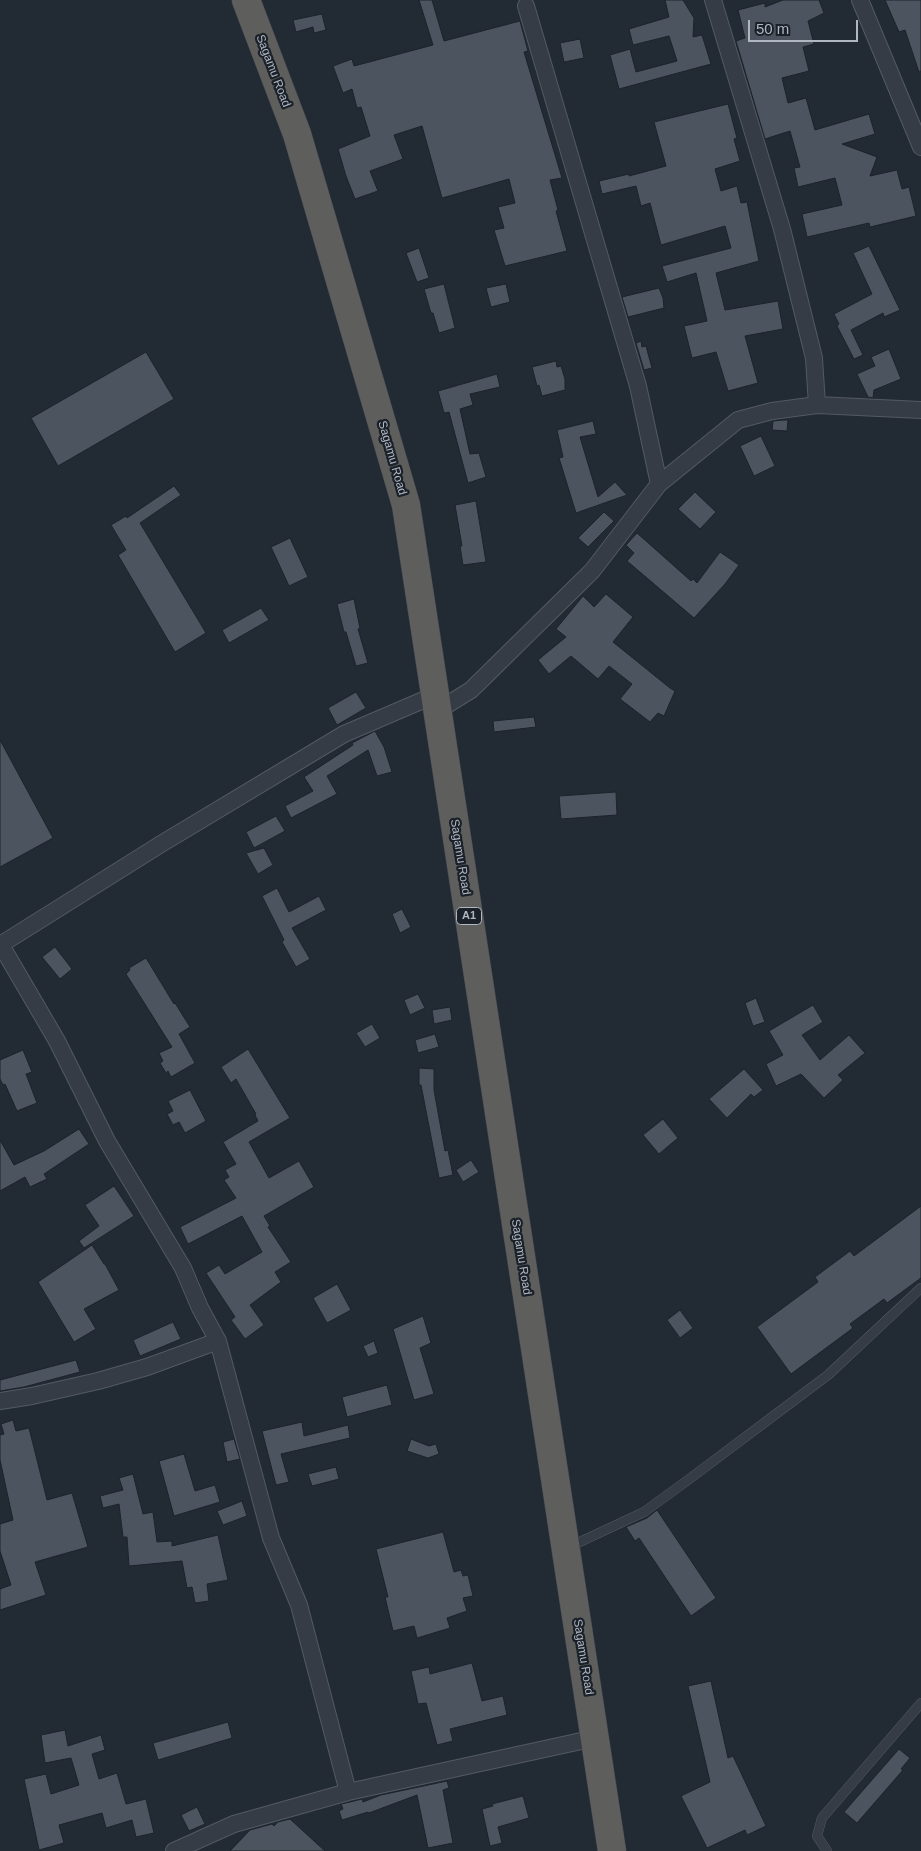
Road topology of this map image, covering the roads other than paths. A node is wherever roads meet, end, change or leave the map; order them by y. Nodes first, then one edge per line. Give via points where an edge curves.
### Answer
1 (246, 0) edge
2 (713, 0) edge
3 (860, 0) edge
4 (526, 6) dead end
5 (921, 147) edge
6 (817, 405) junction
7 (921, 410) edge
8 (660, 484) junction
9 (436, 703) junction
10 (0, 945) edge
11 (921, 1288) edge
12 (218, 1341) junction
13 (0, 1401) edge
14 (566, 1548) junction
15 (921, 1703) edge
16 (595, 1738) junction
17 (348, 1792) junction
18 (174, 1851) edge
19 (612, 1851) edge
20 (827, 1851) edge

1 - 9 highway, Sagamu Road / A1 via 297,134 406,505
2 - 6 street via 782,229 814,358
3 - 5 street
4 - 8 street via 638,386
6 - 7 street
6 - 8 street via 738,420
8 - 9 street via 592,570 472,690
9 - 10 street via 344,734
9 - 14 highway, Sagamu Road / A1
10 - 12 street via 57,1041 107,1141 183,1268
11 - 14 lane via 828,1375 688,1480 644,1512
12 - 13 street via 98,1381
12 - 17 street via 271,1538 298,1605
14 - 16 highway, Sagamu Road / A1
15 - 20 lane via 822,1818 817,1836
16 - 17 street
16 - 19 highway, Sagamu Road / A1
17 - 18 street via 234,1824

